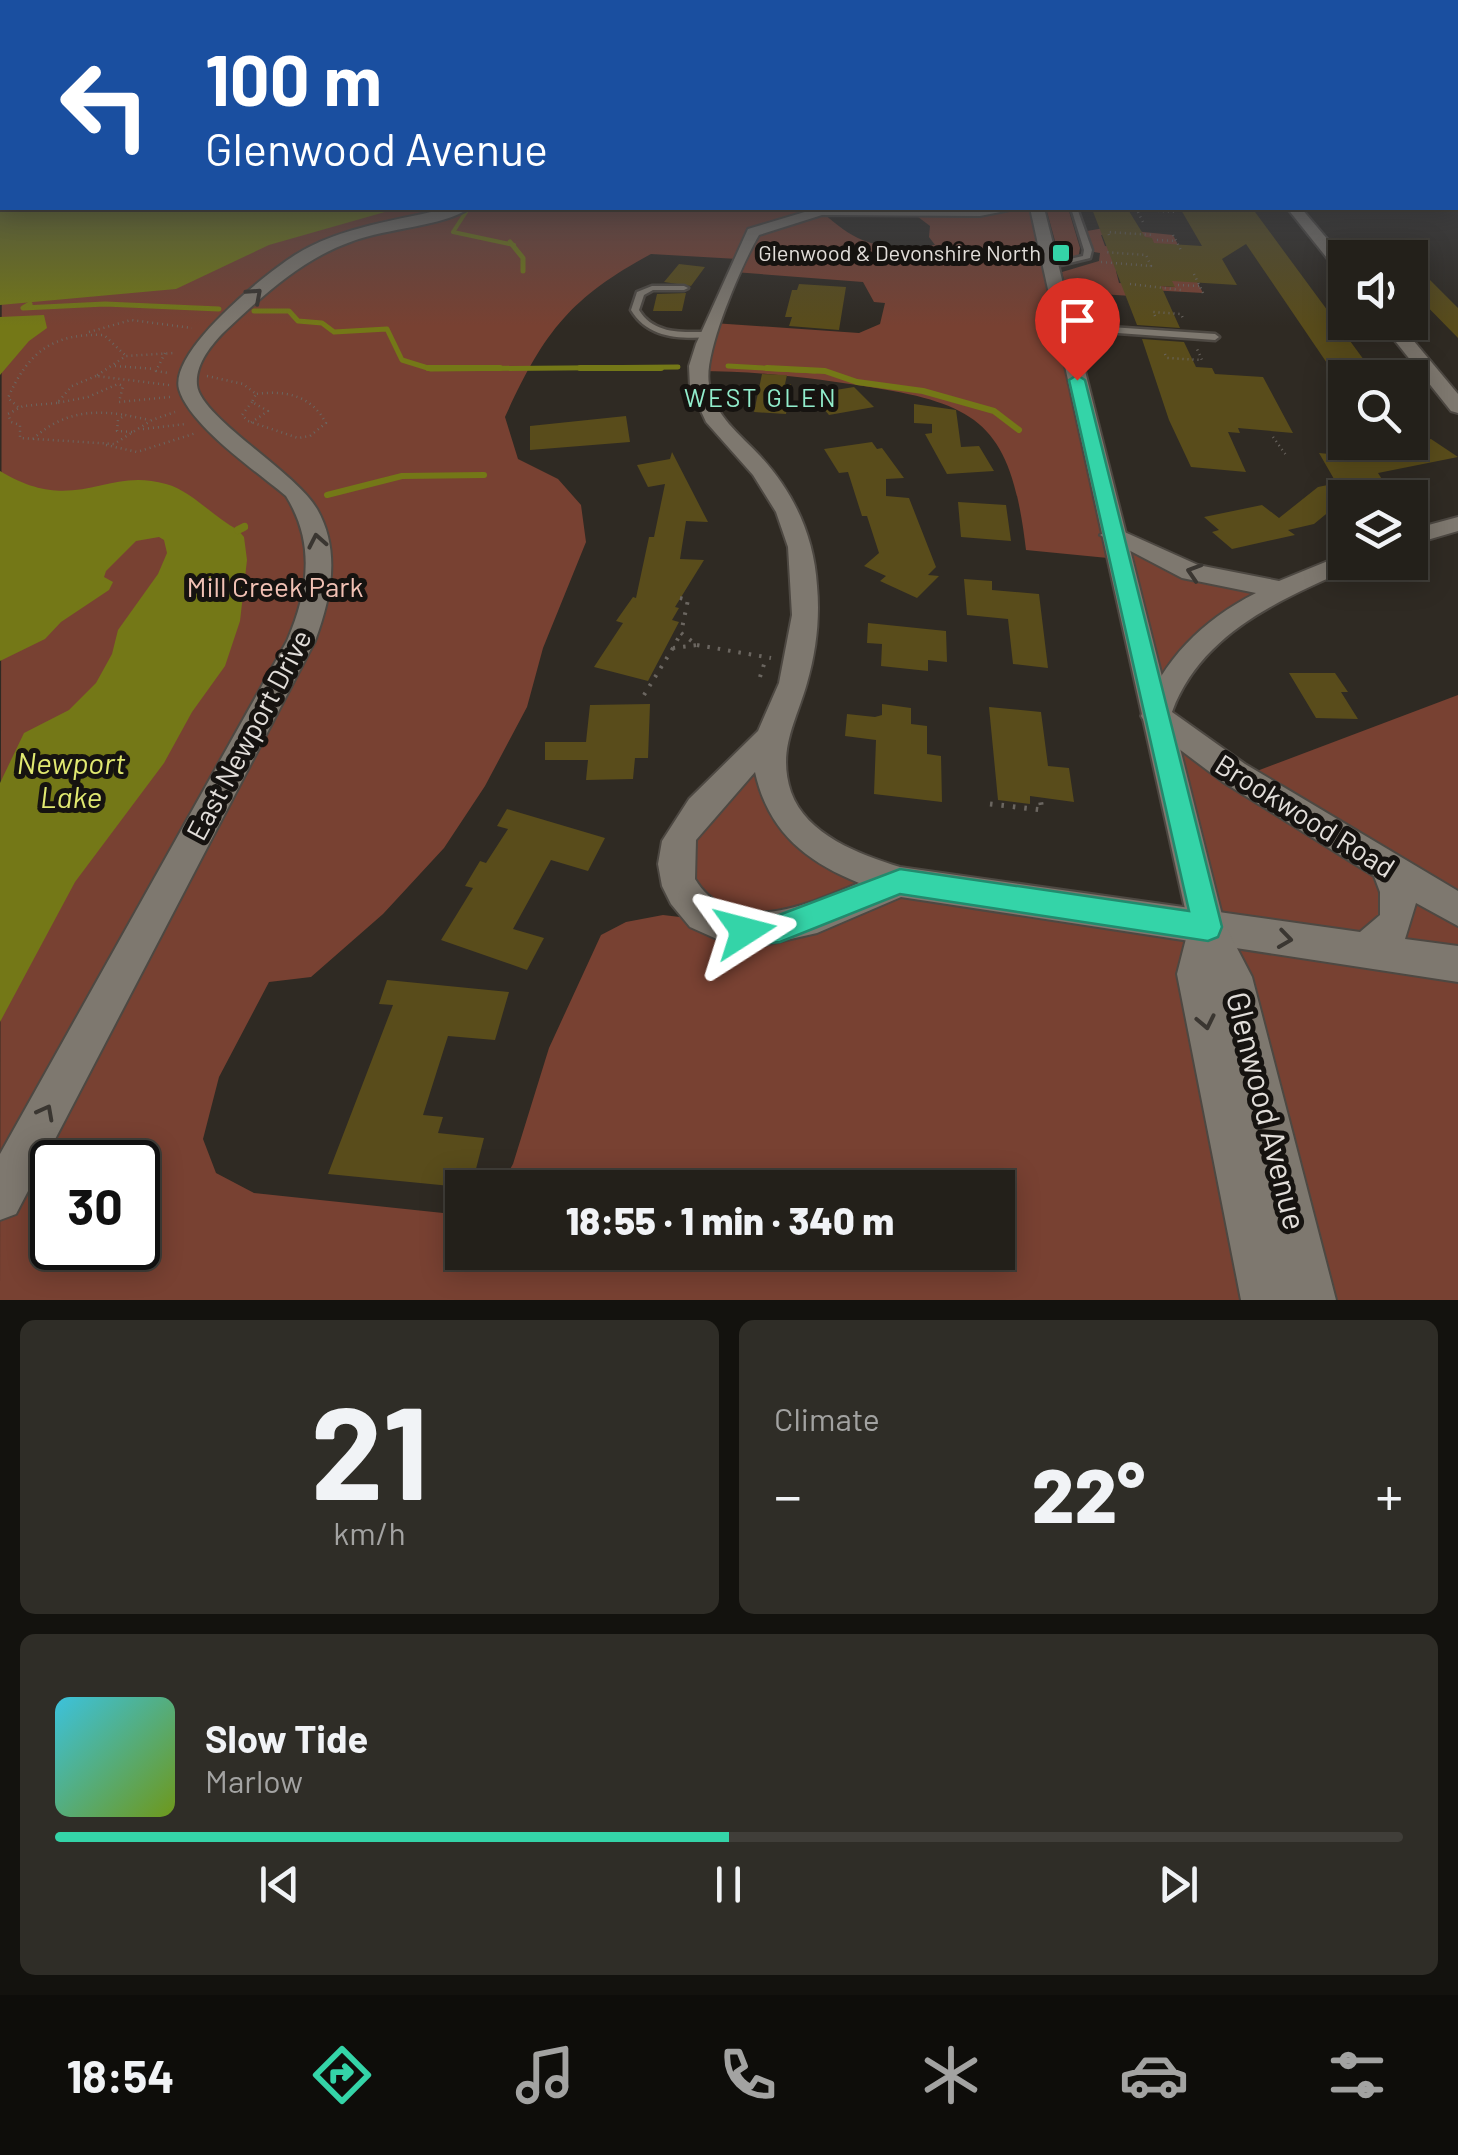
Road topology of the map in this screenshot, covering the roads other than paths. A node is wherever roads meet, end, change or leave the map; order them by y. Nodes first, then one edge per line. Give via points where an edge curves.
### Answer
1 (454, 210) edge
2 (804, 210) edge
3 (997, 210) edge
4 (1037, 210) edge
5 (1075, 210) edge
6 (1296, 210) edge
7 (821, 212) junction
8 (980, 212) junction
9 (1042, 232) junction
10 (1328, 249) edge
11 (1050, 266) junction
12 (684, 288) dead end
13 (1065, 327) junction
14 (709, 335) junction
15 (1215, 337) dead end
16 (1403, 340) edge
17 (1458, 408) edge
18 (1458, 524) edge
19 (1428, 533) edge
20 (1112, 535) junction
21 (1328, 569) edge
22 (1281, 590) junction
23 (1156, 716) junction
24 (771, 737) junction
25 (1386, 866) junction
26 (900, 882) junction
27 (1458, 910) edge
28 (1208, 927) junction
29 (1363, 950) junction
30 (1458, 964) edge
31 (0, 1198) edge
32 (1265, 1300) edge
33 (1312, 1300) edge

31 -> 1 street, East Newport Drive via 311,619 321,561 315,525 294,492 196,407 179,378 216,330 316,250
2 - 7 street
3 - 8 street
4 - 9 street, Glenwood Avenue
5 - 11 lane via 1087,255
6 - 10 street
7 - 8 street
7 - 14 street via 754,223
8 - 9 street
9 - 11 street, Glenwood Avenue
11 - 13 street, Glenwood Avenue
12 - 14 lane via 646,290 636,300 638,319 654,330
13 - 15 lane
13 - 20 street, Glenwood Avenue
14 - 24 street via 698,370 706,408 771,484 799,542 806,583 797,662
16 - 17 street
18 - 19 street
22 -> 20 street via 1191,572
20 - 23 street, Glenwood Avenue
21 - 22 street
22 - 23 street via 1200,646 1171,678
23 - 25 street, Brookwood Road via 1234,773
23 - 28 street, Glenwood Avenue
24 - 26 street via 773,781 795,826 835,860
24 - 26 street via 682,834 676,876 698,911 720,926 780,929
25 - 27 street, Brookwood Road
25 - 29 street via 1401,903 1395,926
26 - 28 street
28 -> 29 street
28 -> 32 street, Glenwood Avenue via 1196,974
28 - 33 street, Glenwood Avenue via 1233,977
29 - 30 street

